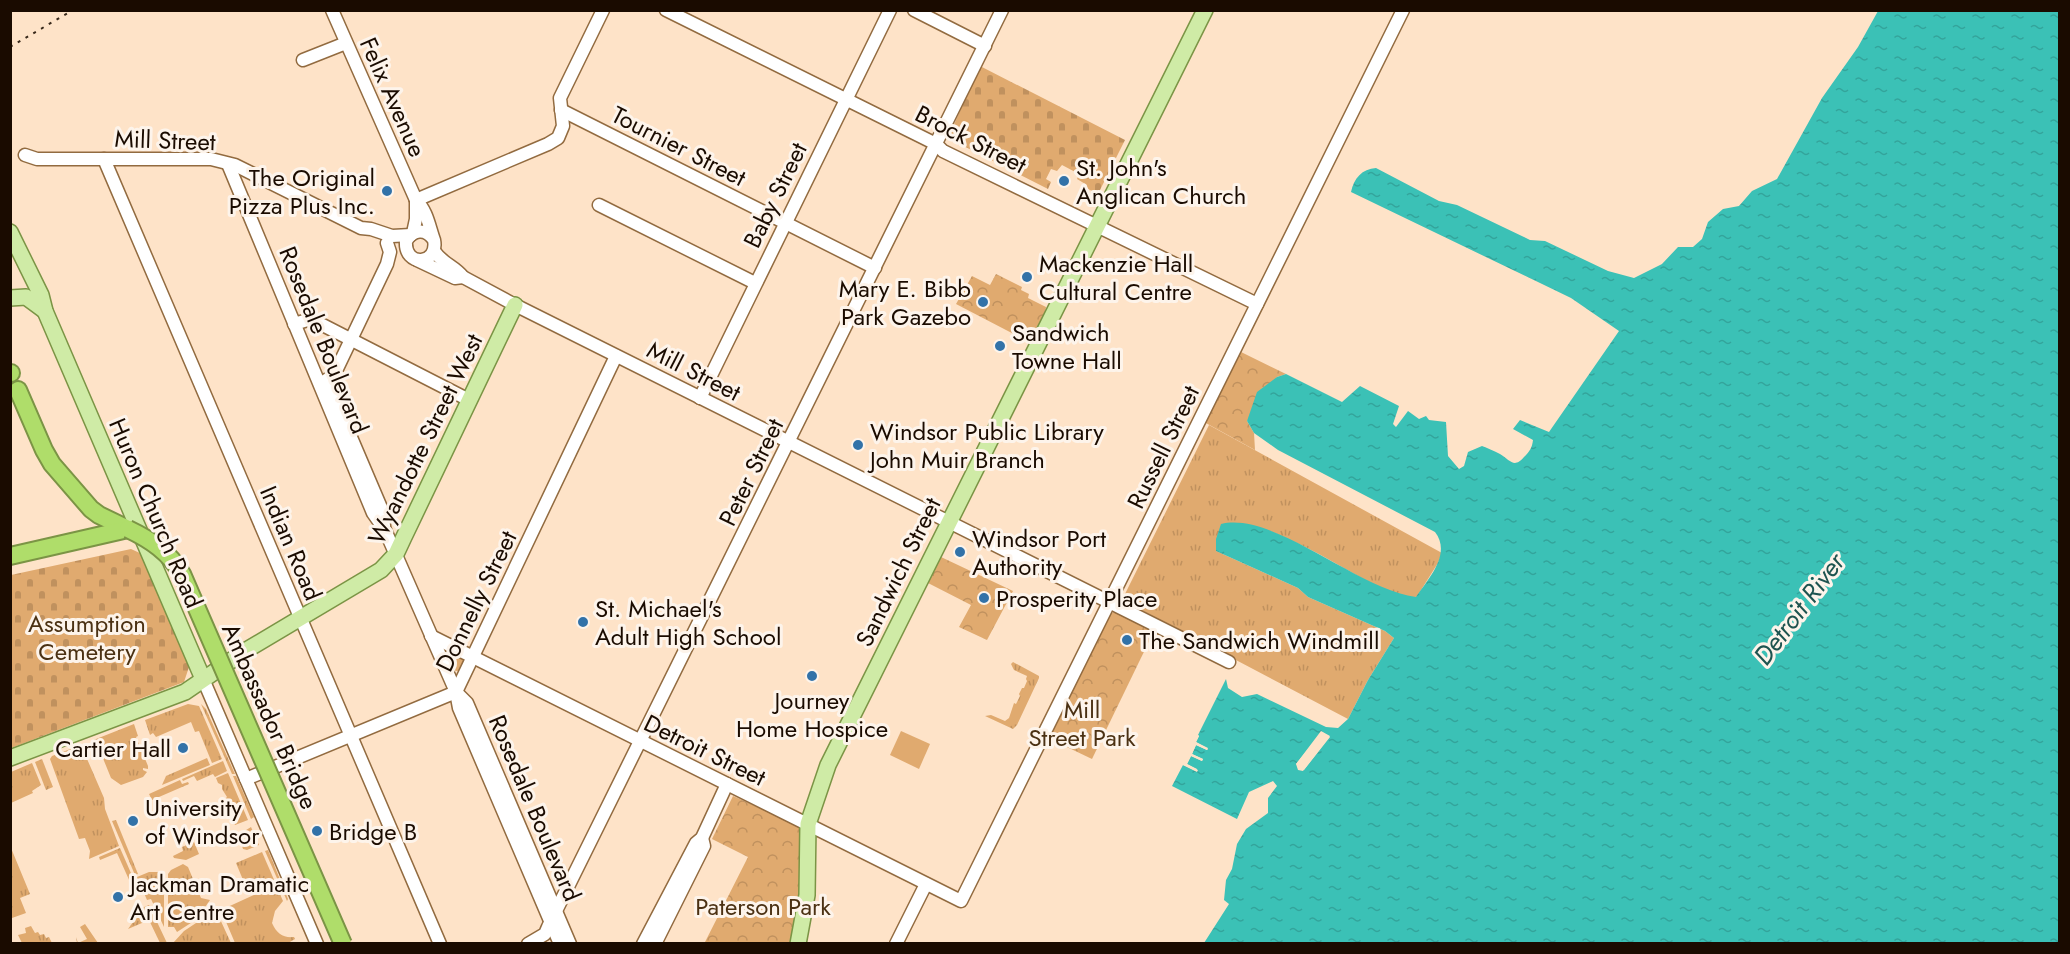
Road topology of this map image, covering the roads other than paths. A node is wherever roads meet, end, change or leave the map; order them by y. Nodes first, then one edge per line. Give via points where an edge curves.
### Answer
1 (332, 10) edge
2 (603, 10) edge
3 (666, 10) edge
4 (890, 10) edge
5 (914, 10) edge
6 (1002, 10) edge
7 (1204, 10) edge
8 (1403, 10) edge
9 (346, 43) junction
10 (985, 46) junction
11 (303, 60) dead end
12 (846, 100) junction
13 (561, 110) junction
14 (936, 144) junction
15 (25, 155) dead end
16 (104, 159) junction
17 (232, 164) junction
18 (416, 200) junction
19 (599, 205) dead end
20 (785, 222) junction
21 (1097, 225) junction
22 (361, 228) junction
23 (10, 232) edge
24 (412, 234) junction
25 (387, 243) junction
26 (434, 245) junction
27 (413, 258) junction
28 (387, 264) junction
29 (875, 268) junction
30 (463, 277) junction
31 (755, 283) junction
32 (10, 298) edge
33 (1257, 304) junction
34 (515, 305) junction
35 (45, 311) junction
36 (298, 323) junction
37 (351, 340) junction
38 (616, 356) junction
39 (323, 382) junction
40 (18, 390) dead end
41 (700, 398) junction
42 (469, 400) junction
43 (789, 442) junction
44 (948, 523) junction
45 (128, 529) junction
46 (396, 554) junction
47 (11, 556) edge
48 (1109, 602) junction
49 (300, 618) junction
50 (431, 636) junction
51 (473, 658) junction
52 (1229, 662) dead end
53 (203, 679) junction
54 (456, 692) junction
55 (351, 736) junction
56 (640, 742) junction
57 (10, 758) edge
58 (246, 779) junction
59 (727, 784) junction
60 (808, 824) junction
61 (702, 838) junction
62 (926, 884) junction
63 (961, 902) joint
64 (553, 916) junction
65 (317, 944) edge
66 (344, 944) edge
67 (440, 944) edge
68 (528, 944) edge
69 (560, 944) edge
70 (570, 944) edge
71 (644, 944) edge
72 (655, 944) edge
73 (798, 944) edge
74 (896, 944) edge

1 - 9 street, Felix Avenue
2 - 13 street via 560,98
3 - 12 street, Brock Street
4 - 12 street, Baby Street
5 - 10 street
6 - 10 street, Peter Street
7 - 21 main road, Sandwich Street
8 - 33 street, Russell Street
9 - 11 street
9 - 18 street, Felix Avenue
10 - 14 street, Peter Street
12 - 14 street, Brock Street
12 - 20 street, Baby Street
13 - 18 street via 563,126 558,138
13 - 20 street, Tournier Street
14 - 21 street, Brock Street via 943,151
14 - 29 street, Peter Street
15 - 16 street, Mill Street via 37,159
16 - 17 street, Mill Street via 211,159
16 - 49 street, Indian Road
17 - 22 street, Mill Street
17 - 36 street, Rosedale Boulevard
18 - 24 street, Felix Avenue
18 - 26 street, Felix Avenue via 427,217
19 - 31 street
20 - 29 street, Tournier Street
20 - 31 street, Baby Street
21 - 33 street, Brock Street
21 - 44 main road, Sandwich Street
22 - 24 street, Mill Street via 392,236
22 - 25 street, Mill Street via 368,236
23 - 35 main road, Huron Church Road
24 - 26 street via 429,234
24 - 27 street via 406,246
25 - 27 street, Mill Street
25 - 28 street
26 - 27 street via 426,259
26 - 30 street, Mill Street via 442,262
27 - 28 street via 397,257
27 - 30 street, Mill Street via 455,278
28 - 37 street
29 - 43 street, Peter Street
30 - 34 street, Mill Street
31 - 41 street, Baby Street
32 - 35 main road via 26,297
33 - 48 street, Russell Street
34 - 38 street, Mill Street
34 - 42 main road, Wyandotte Street West
35 - 53 main road, Huron Church Road
36 - 37 street via 311,319
36 - 39 street, Rosedale Boulevard
37 - 39 street via 334,375
37 - 42 street
38 - 41 street, Mill Street
38 - 51 street, Donnelly Street
39 - 46 street, Rosedale Boulevard via 382,510 385,530
40 - 45 highway, Ambassador Bridge via 52,464 91,509
41 - 43 street, Mill Street
42 - 46 main road, Wyandotte Street West
43 - 44 street, Mill Street
43 - 56 street, Peter Street
44 - 48 street, Mill Street
44 - 60 main road, Sandwich Street via 828,765
45 - 47 highway
45 - 66 highway, Ambassador Bridge, bridge via 163,550 182,574
46 - 49 main road, Wyandotte Street West via 381,570
46 - 50 street, Rosedale Boulevard
48 - 52 street, Mill Street
48 - 63 street, Russell Street
49 - 53 main road, Wyandotte Street West
49 - 55 street, Indian Road
50 - 51 street, Detroit Street
50 - 54 street, Rosedale Boulevard
51 - 54 street, Donnelly Street
51 - 56 street, Detroit Street
53 - 57 main road, Wyandotte Street West via 185,692
53 - 58 street, Huron Church Road
54 - 55 street, Donnelly Street
54 - 64 street, Rosedale Boulevard via 467,703
55 - 58 street, Donnelly Street
55 - 67 street, Indian Road
56 - 59 street, Detroit Street
56 - 64 street, Peter Street
58 - 65 street, Huron Church Road
59 - 60 street, Detroit Street
59 - 61 street
60 - 62 street, Detroit Street
60 - 73 main road, Sandwich Street via 807,895
61 - 71 street
61 - 72 street via 704,846
62 - 63 street, Detroit Street
62 - 74 street
64 - 68 street, Peter Street via 545,934
64 - 69 street, Rosedale Boulevard
64 - 70 street, Rosedale Boulevard

